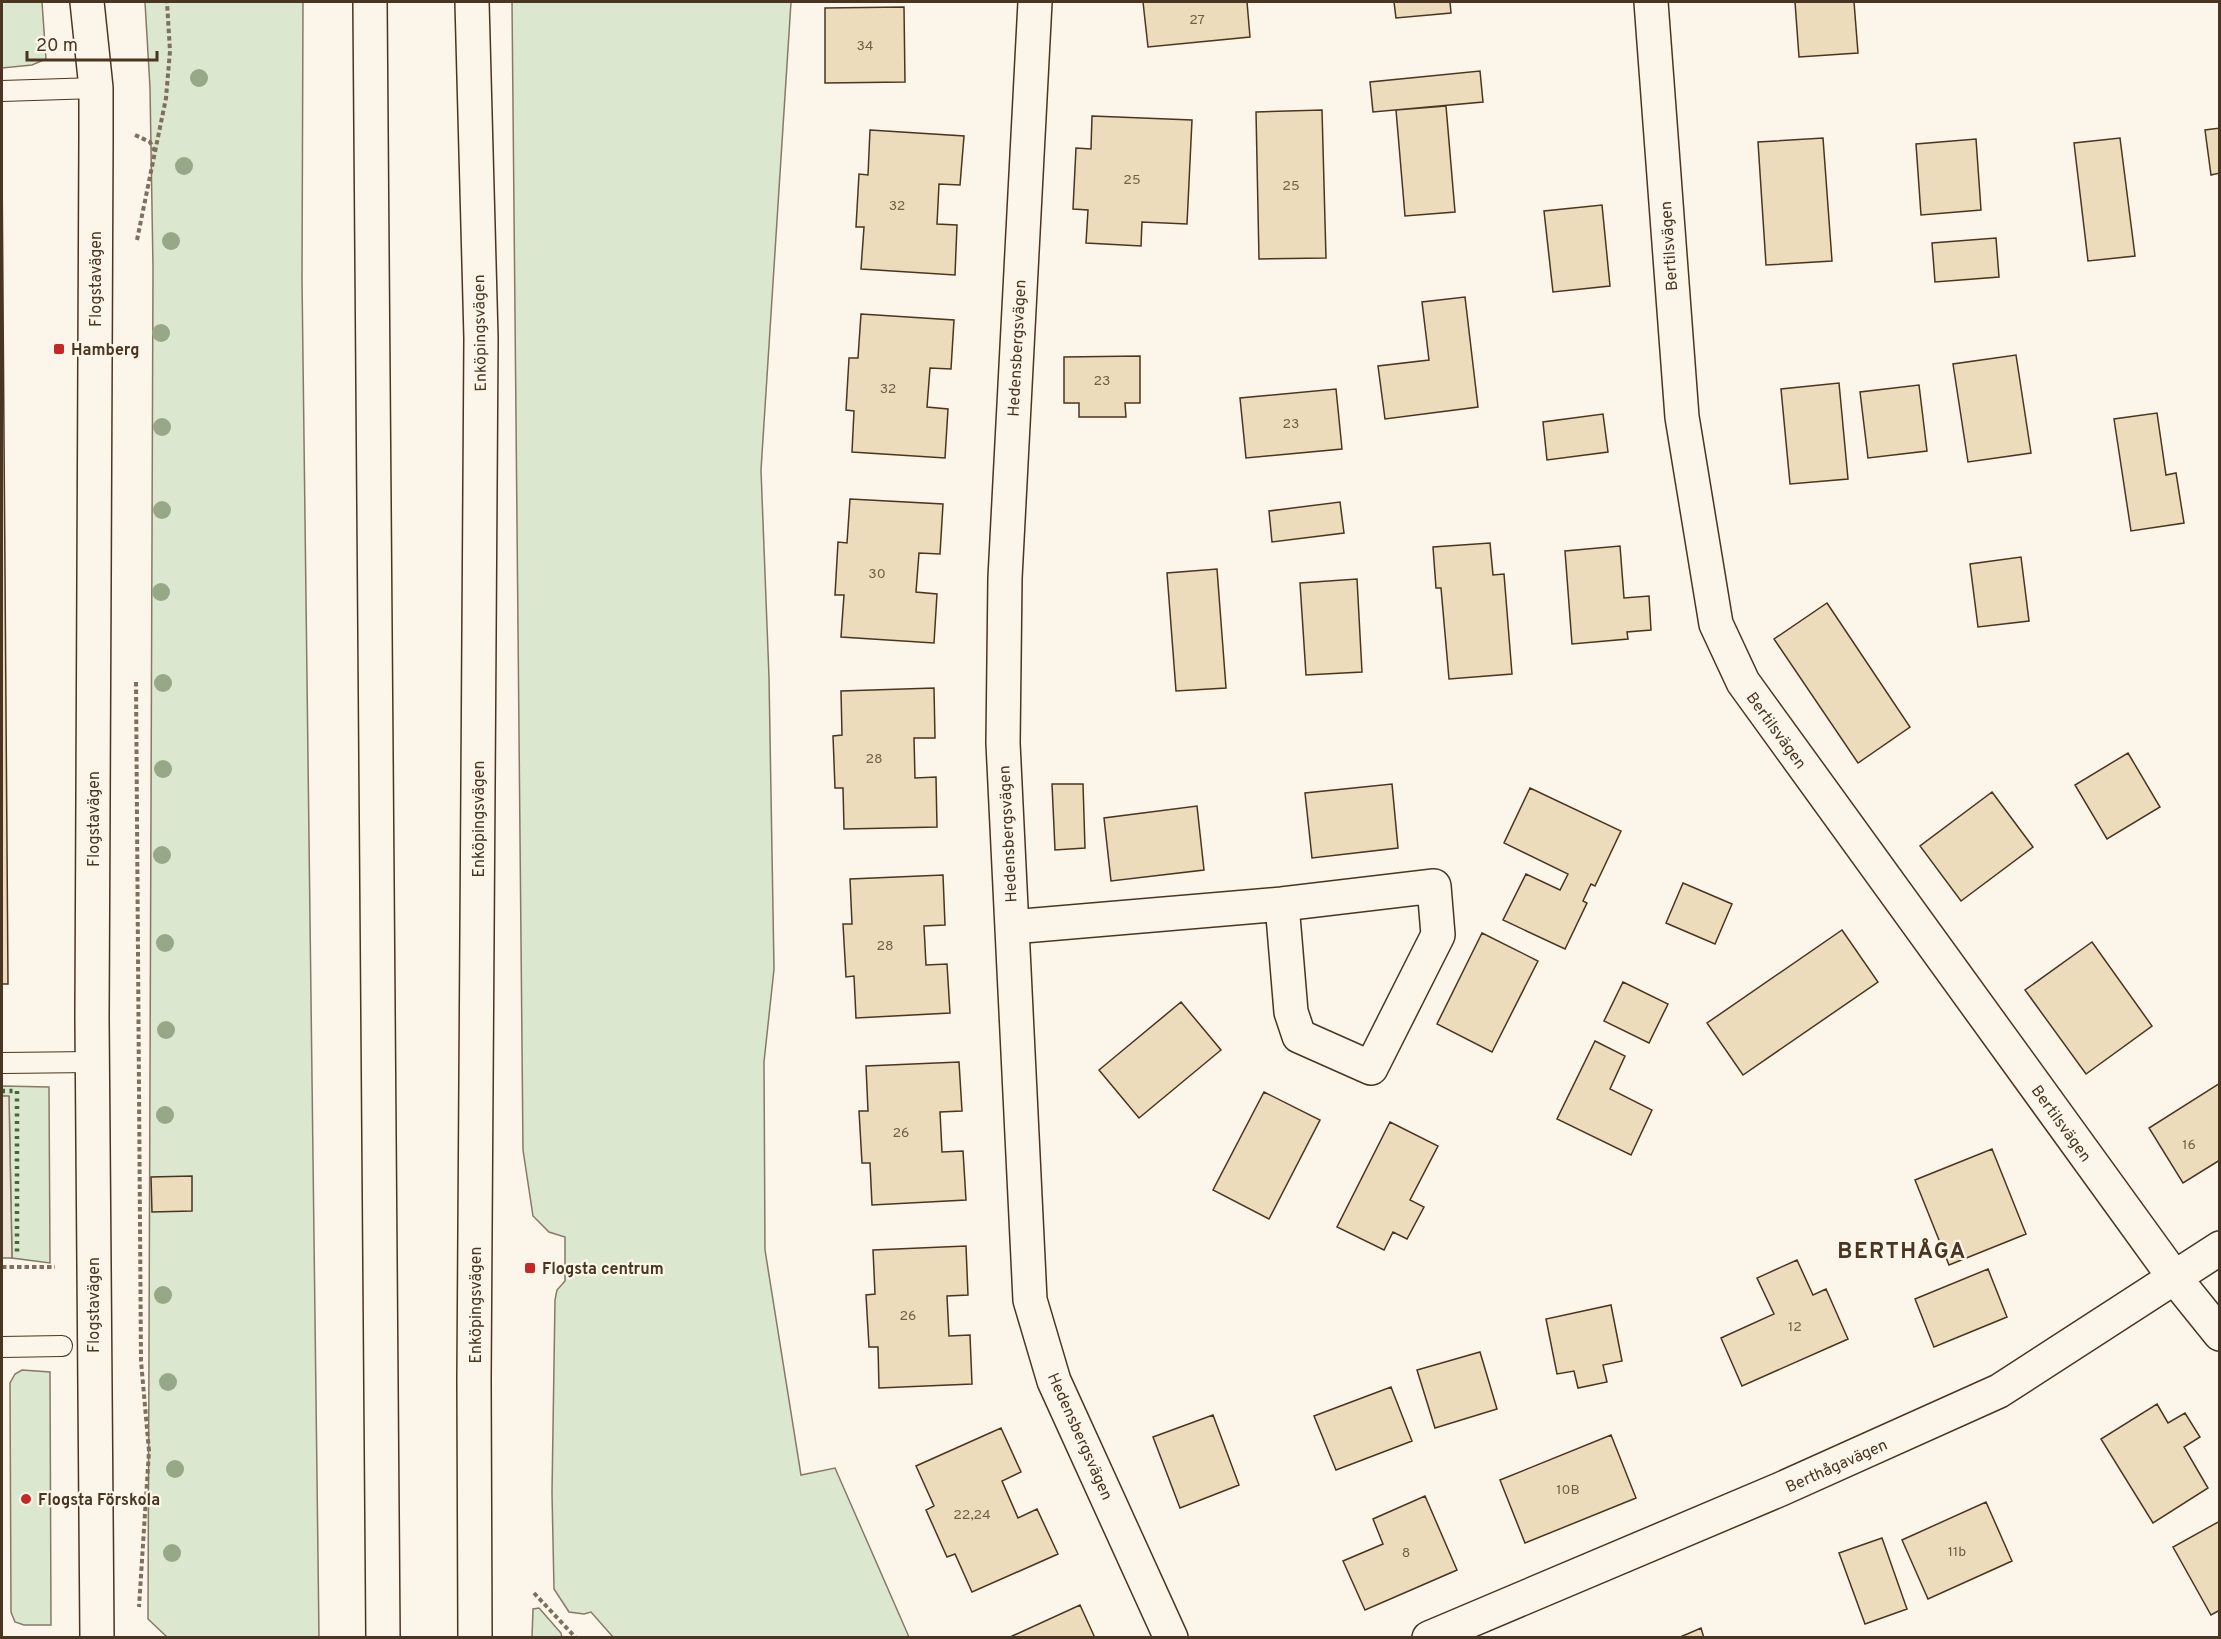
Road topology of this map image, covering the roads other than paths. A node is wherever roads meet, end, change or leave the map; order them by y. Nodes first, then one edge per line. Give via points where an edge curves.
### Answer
1 (87, 2) edge
2 (370, 2) edge
3 (472, 2) edge
4 (1035, 2) edge
5 (1651, 2) edge
6 (96, 88) junction
7 (2, 92) edge
8 (1282, 904) junction
9 (1012, 927) junction
10 (92, 1062) junction
11 (2, 1063) edge
12 (2220, 1248) edge
13 (2174, 1277) junction
14 (2220, 1334) edge
15 (62, 1346) dead end
16 (2, 1347) edge
17 (96, 1638) edge
18 (383, 1638) edge
19 (475, 1638) edge
20 (1171, 1638) edge
21 (1429, 1638) edge

1 - 6 street, Flogstavägen
2 - 18 street
3 - 19 street, Enköpingsvägen via 481,338
4 - 9 street, Hedensbergsvägen via 1005,578 1002,743
5 - 13 street, Bertilsvägen via 1682,417 1716,624 1743,682
6 - 7 lane
6 - 10 street, Flogstavägen
8 - 8 street via 1434,886 1438,935 1371,1068 1299,1036 1291,1012
8 - 9 street
9 - 20 street, Hedensbergsvägen via 1030,1300 1054,1381
10 - 11 lane
10 - 17 street, Flogstavägen
12 - 13 street, Berthågavägen
13 - 14 street, Bertilsvägen
13 - 21 street, Berthågavägen via 1999,1391 1781,1489
15 - 16 lane

